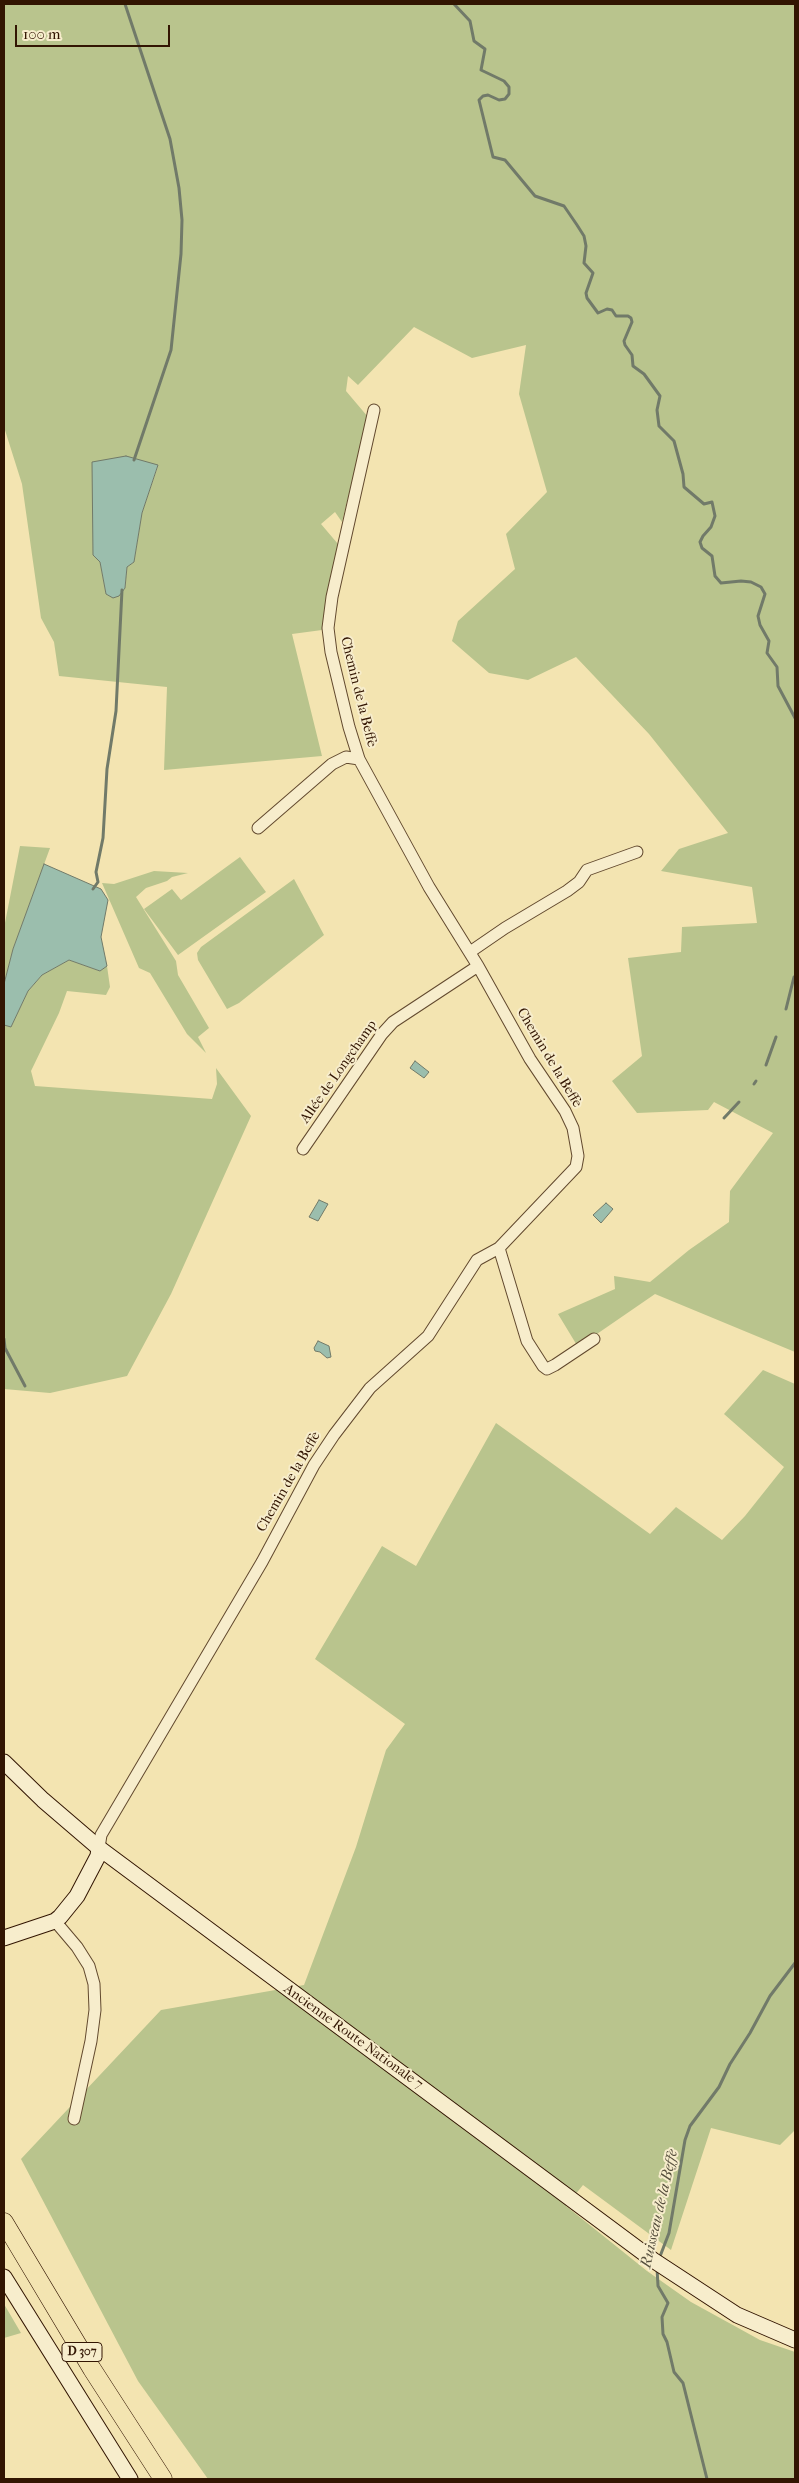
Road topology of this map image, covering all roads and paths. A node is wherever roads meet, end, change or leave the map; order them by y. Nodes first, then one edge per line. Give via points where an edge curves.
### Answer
1 (374, 410) dead end
2 (359, 759) junction
3 (258, 828) dead end
4 (637, 852) dead end
5 (470, 952) junction
6 (478, 966) junction
7 (304, 1149) dead end
8 (498, 1248) junction
9 (594, 1339) dead end
10 (4, 1762) edge
11 (100, 1848) junction
12 (55, 1921) junction
13 (4, 1938) edge
14 (74, 2119) dead end
15 (4, 2222) edge
16 (4, 2278) edge
17 (795, 2340) edge
18 (130, 2479) edge
19 (164, 2479) edge

1 - 2 street, Chemin de la Beffe via 328,628 331,652
2 - 3 street via 346,757 332,764
2 - 5 street, Chemin de la Beffe via 440,906
4 - 5 street via 587,870 567,891
5 - 6 street, Chemin de la Beffe
6 - 7 street, Allée de Longchamp via 393,1022
6 - 8 street, Chemin de la Beffe via 530,1059 574,1128 578,1156 576,1167
8 - 9 street via 527,1341 543,1366 547,1369 555,1365
8 - 11 street, Chemin de la Beffe via 477,1260 428,1336 359,1400 320,1455 262,1562 101,1835
10 - 11 street, Ancienne Route Nationale 7
11 - 12 street via 77,1896
11 - 17 street, Ancienne Route Nationale 7 via 658,2264 737,2315
12 - 13 street
12 - 14 street via 89,1966 94,1984 95,2010
15 - 19 main road, D 307 via 92,2369
16 - 18 street

